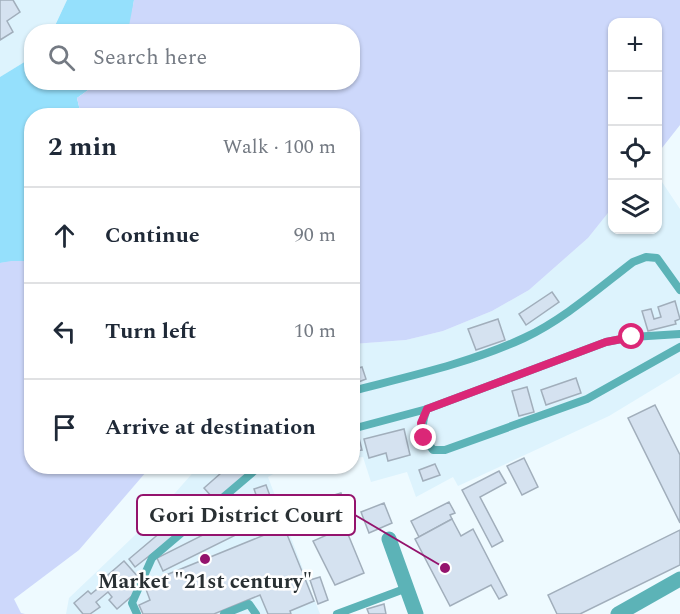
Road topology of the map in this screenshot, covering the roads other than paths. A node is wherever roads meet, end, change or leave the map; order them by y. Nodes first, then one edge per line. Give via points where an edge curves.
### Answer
1 (680, 290) edge
2 (680, 334) edge
3 (680, 347) edge
4 (360, 390) edge
5 (427, 409) junction
6 (360, 427) edge
7 (252, 474) edge
8 (388, 539) dead end
9 (680, 579) edge
10 (407, 588) junction
11 (138, 614) edge
12 (224, 614) edge
13 (256, 614) edge
14 (337, 614) edge
15 (416, 614) edge
16 (618, 614) edge

1 - 4 lane via 657,258 646,257 633,262 525,338 441,368
2 - 5 lane via 606,342
3 - 5 lane via 587,399 446,450 432,450 424,438 421,423
5 - 6 lane
7 - 11 lane via 152,558 132,603
8 - 10 street
9 - 16 street
10 - 14 lane
10 - 15 street
12 - 13 lane via 249,604

